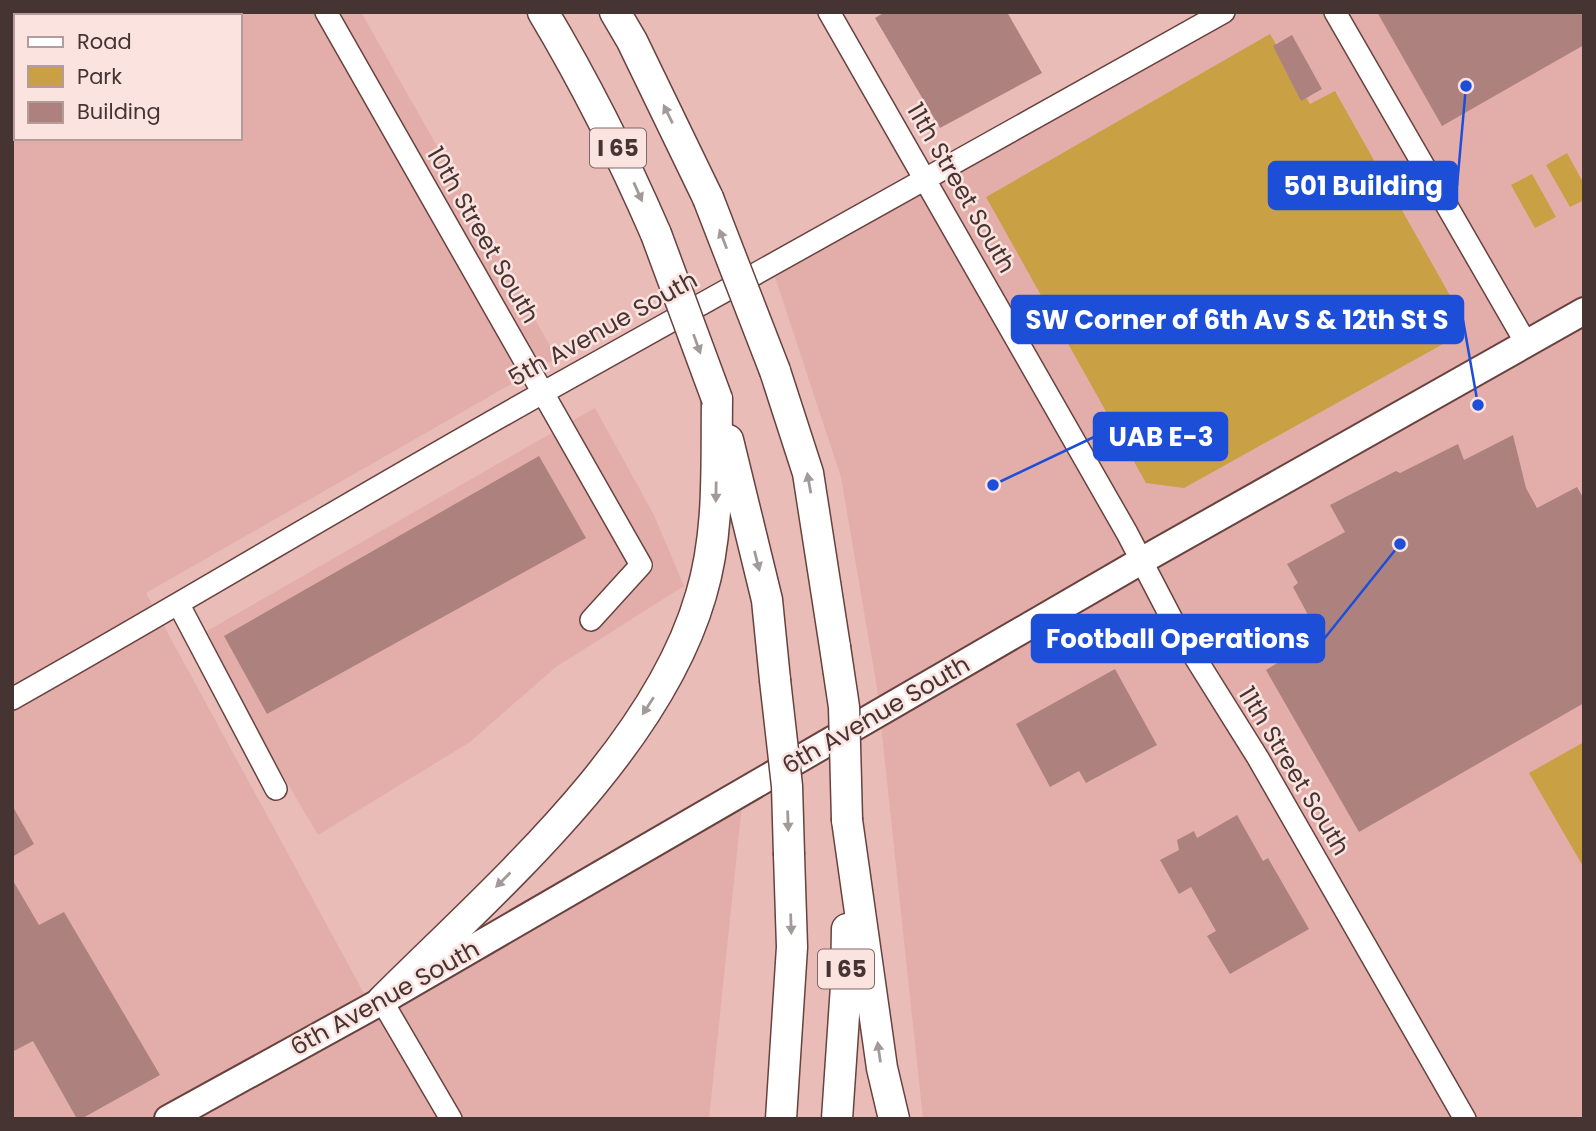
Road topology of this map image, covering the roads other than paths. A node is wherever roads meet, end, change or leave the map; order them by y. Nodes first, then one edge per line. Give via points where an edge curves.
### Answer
1 (326, 12) edge
2 (543, 12) edge
3 (615, 12) edge
4 (829, 12) edge
5 (1224, 12) edge
6 (1335, 12) edge
7 (926, 180) junction
8 (1584, 311) edge
9 (1526, 344) junction
10 (542, 392) junction
11 (717, 399) junction
12 (1141, 561) junction
13 (179, 605) junction
14 (591, 621) dead end
15 (12, 699) edge
16 (276, 789) dead end
17 (847, 820) junction
18 (382, 1001) junction
19 (168, 1119) edge
20 (451, 1119) edge
21 (781, 1119) edge
22 (837, 1119) edge
23 (894, 1119) edge
24 (1465, 1119) edge

1 - 10 street, 10th Street South
2 -> 11 highway, I 65, bridge via 626,164
17 -> 3 highway, I 65, bridge via 844,707 808,473 775,371 708,198
4 - 7 street, 11th Street South
5 - 7 street, 5th Avenue South
6 - 9 street
7 - 10 street, 5th Avenue South
7 - 12 street, 11th Street South
8 - 9 main road, 6th Avenue South
9 - 12 main road, 6th Avenue South
10 - 13 street, 5th Avenue South
10 - 14 street, 10th Street South via 640,565
11 -> 18 highway via 715,523 701,594 676,663 616,757 536,847
11 -> 21 highway, I 65, bridge via 767,600 786,786 792,947
12 - 18 main road, 6th Avenue South
12 - 24 street, 11th Street South
13 - 15 street, 5th Avenue South
13 - 16 street
17 - 22 highway, I 65 via 846,986
23 -> 17 highway via 881,1068
18 - 19 main road, 6th Avenue South
18 - 20 street

